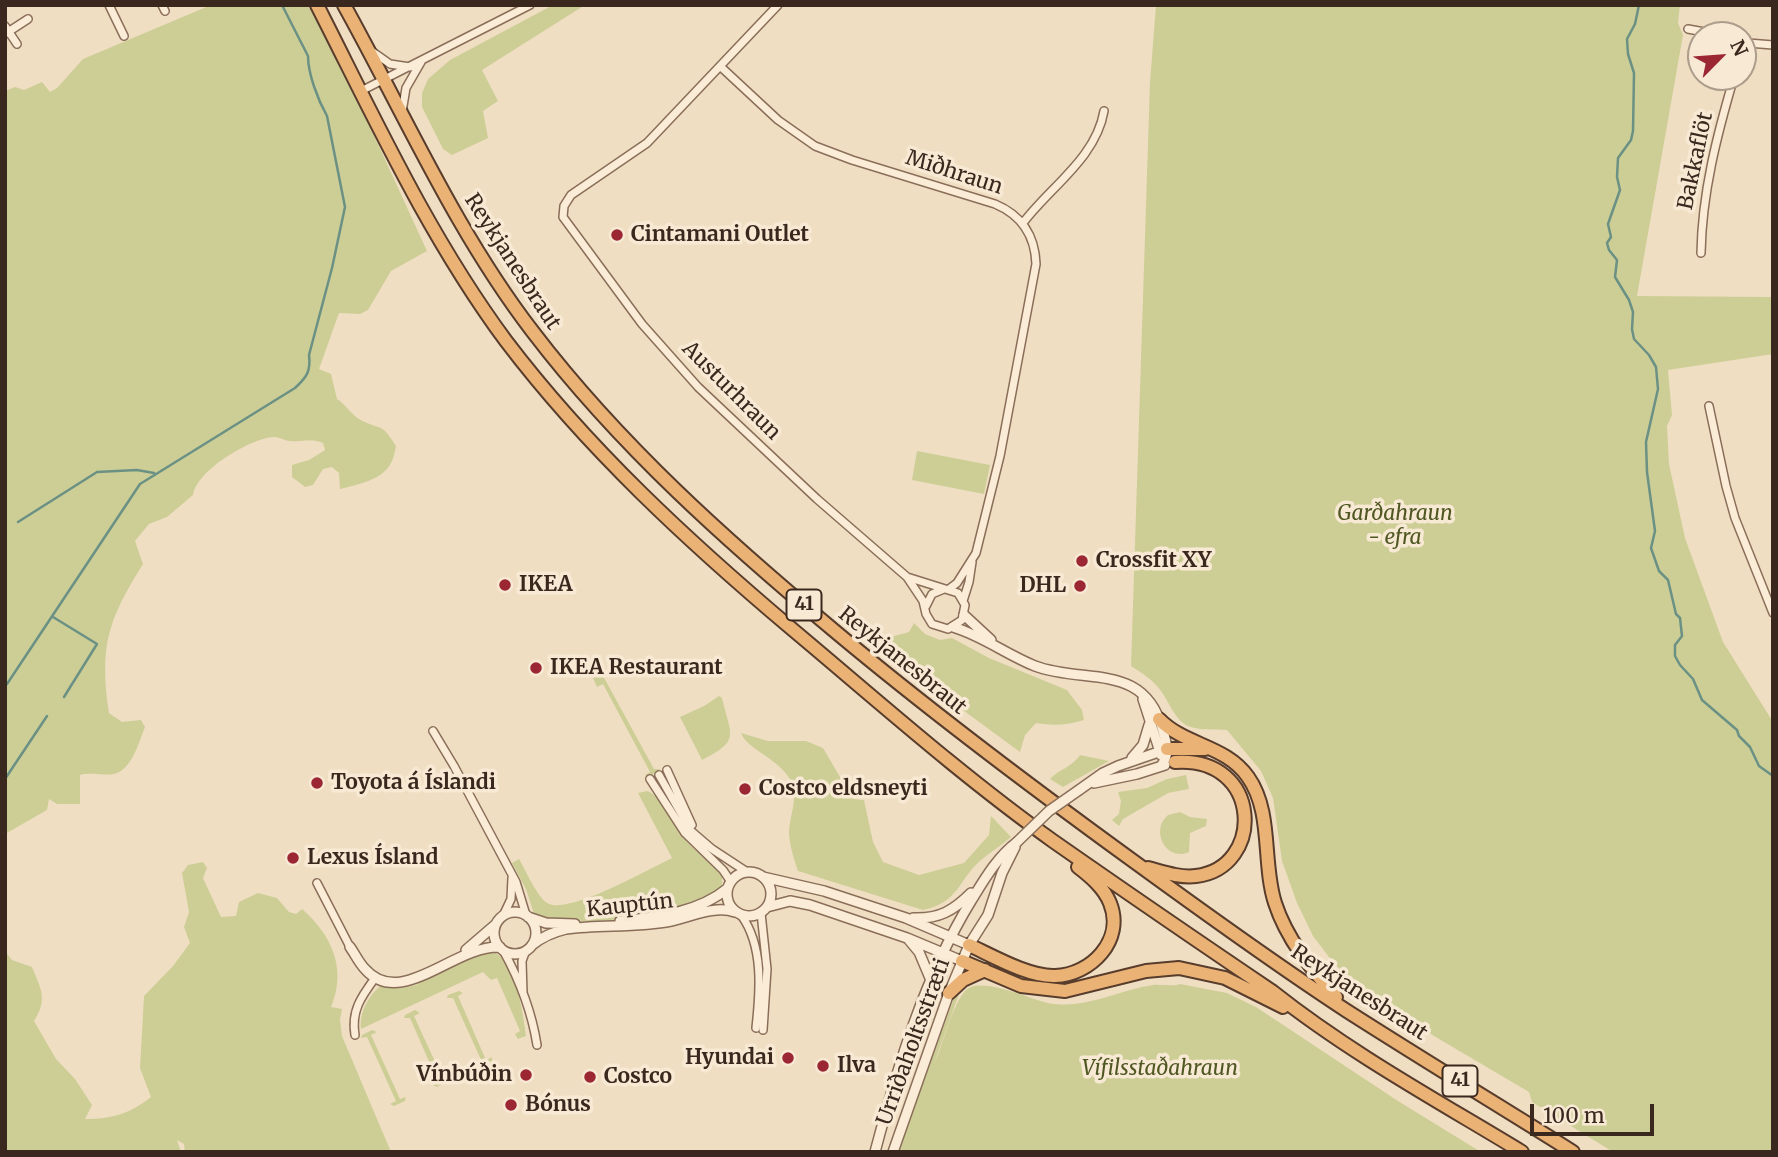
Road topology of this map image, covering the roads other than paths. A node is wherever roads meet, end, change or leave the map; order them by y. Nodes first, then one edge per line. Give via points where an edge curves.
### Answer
1 (108, 5) edge
2 (317, 5) edge
3 (344, 5) edge
4 (530, 5) edge
5 (778, 5) edge
6 (28, 19) dead end
7 (6, 30) edge
8 (124, 36) dead end
9 (17, 44) dead end
10 (368, 47) junction
11 (422, 62) junction
12 (410, 67) junction
13 (720, 67) junction
14 (385, 80) junction
15 (361, 91) junction
16 (1730, 91) edge
17 (1104, 111) dead end
18 (402, 113) junction
19 (1023, 223) junction
20 (1701, 253) dead end
21 (1709, 407) dead end
22 (972, 561) junction
23 (907, 577) junction
24 (947, 589) junction
25 (964, 601) junction
26 (925, 609) junction
27 (1773, 613) edge
28 (964, 615) junction
29 (953, 627) junction
30 (997, 646) junction
31 (1154, 720) junction
32 (433, 731) dead end
33 (1213, 749) junction
34 (1166, 758) junction
35 (1125, 763) junction
36 (663, 773) dead end
37 (650, 779) dead end
38 (980, 784) junction
39 (1082, 788) junction
40 (1017, 842) junction
41 (1140, 866) junction
42 (747, 872) junction
43 (512, 877) junction
44 (763, 877) junction
45 (984, 879) junction
46 (317, 883) dead end
47 (729, 885) junction
48 (764, 910) junction
49 (738, 913) junction
50 (527, 916) junction
51 (906, 918) junction
52 (499, 920) junction
53 (950, 936) junction
54 (907, 938) junction
55 (969, 945) junction
56 (350, 947) joint
57 (501, 948) junction
58 (529, 948) junction
59 (943, 952) junction
60 (460, 955) junction
61 (962, 961) junction
62 (985, 970) junction
63 (375, 978) junction
64 (930, 978) junction
65 (523, 993) junction
66 (949, 993) junction
67 (1348, 1011) junction
68 (1303, 1016) junction
69 (355, 1035) dead end
70 (537, 1045) dead end
71 (875, 1152) edge
72 (893, 1152) edge
73 (1522, 1152) edge
74 (1573, 1152) edge

1 - 8 street
2 - 15 highway, 41
3 - 10 highway, Reykjanesbraut / 41
4 - 11 street
5 - 13 street
6 - 7 street
7 - 9 street
10 - 12 street via 390,64
10 - 14 highway, Reykjanesbraut / 41
11 - 12 street
11 - 18 street via 406,88
12 - 14 street
13 - 19 street, Miðhraun via 778,120 815,146 995,204
13 - 23 street, Austurhraun via 647,142 570,195 563,217 642,324 698,387
14 - 15 street
14 - 18 highway, Reykjanesbraut / 41
15 - 38 highway, 41 via 461,275 515,352 590,440 737,582 856,686
16 - 20 street, Bakkaflöt via 1711,167
17 - 19 street via 1089,149
18 - 41 highway, Reykjanesbraut / 41 via 467,237 499,285 575,384 638,453 741,551 908,692
19 - 22 street via 1037,262 1000,456
21 - 27 street via 1735,518
22 - 24 street
22 - 25 street
23 - 24 street, Austurhraun
23 - 26 street, Austurhraun
24 - 25 street, Austurhraun
24 - 26 street via 932,594
25 - 28 street
26 - 29 street, Austurhraun via 937,627
28 - 29 street
28 - 30 street, Austurhraun
29 - 30 street, Austurhraun
30 - 31 street, Austurhraun via 1038,667 1130,685 1154,709
31 - 33 highway
31 - 34 street, Austurhraun
31 - 35 street via 1143,745
32 - 43 street
33 - 34 highway
33 - 67 highway via 1239,766 1256,790 1269,878 1284,926 1301,956
34 - 35 street
34 - 39 street via 1137,775
34 - 41 highway via 1209,765 1233,784 1245,811 1242,840 1227,861 1203,875 1181,876
35 - 39 street
36 - 42 street via 687,825
37 - 47 street via 685,833 723,870
38 - 55 highway via 1000,806 1098,884 1110,903 1113,928 1101,956 1058,976 1032,972
38 - 68 highway, 41
39 - 40 street, bridge
40 - 45 street
40 - 55 street via 988,915
41 - 67 highway, Reykjanesbraut / 41
42 - 44 street
42 - 47 street, Kauptún
43 - 50 street
43 - 52 street via 511,899
44 - 48 street via 772,894
44 - 51 street
45 - 51 street via 942,916
45 - 53 street
46 - 56 street
47 - 49 street via 728,901
47 - 50 street, Kauptún via 696,907 648,917 567,924
48 - 49 street, Kauptún via 748,917
48 - 49 street via 767,969 759,1029 757,959 751,932
48 - 54 street, Kauptún via 799,902
49 - 58 street, Kauptún via 723,909 639,926 568,929 547,935
50 - 52 street, Kauptún via 512,912
50 - 58 street via 536,933
51 - 53 street
52 - 57 street via 495,940
52 - 60 street, Kauptún
53 - 55 street
53 - 59 street
54 - 59 street, Kauptún
54 - 64 street
55 - 61 street, Urriðaholtsstræti
56 - 63 street
57 - 58 street, Kauptún via 514,953
57 - 60 street, Kauptún via 484,947
57 - 65 street
58 - 65 street via 522,961
59 - 61 street, Kauptún
59 - 64 street, Urriðaholtsstræti
60 - 63 street, Kauptún via 402,983
61 - 62 highway
61 - 66 street, Urriðaholtsstræti
62 - 66 highway via 963,979
62 - 68 highway via 1021,986 1065,991 1146,971 1179,968 1224,978
63 - 69 street via 356,1005
64 - 71 street, Urriðaholtsstræti
65 - 70 street
66 - 72 street, Urriðaholtsstræti
67 - 74 highway, Reykjanesbraut / 41
68 - 73 highway, 41

